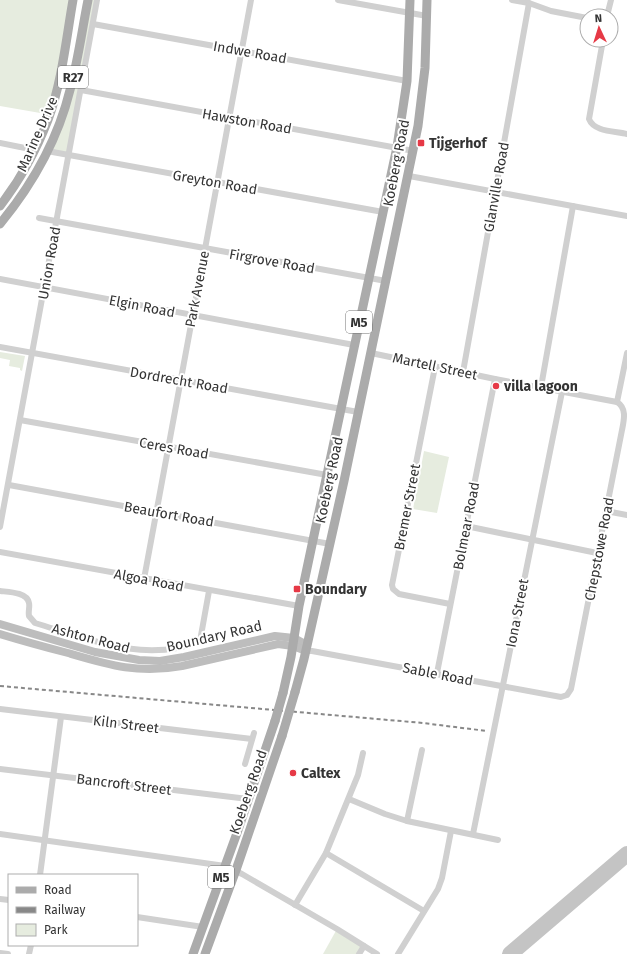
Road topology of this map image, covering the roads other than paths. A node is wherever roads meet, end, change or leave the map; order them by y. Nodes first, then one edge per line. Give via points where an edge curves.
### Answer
1 (73, 0) edge
2 (88, 0) edge
3 (98, 0) edge
4 (251, 0) edge
5 (338, 0) edge
6 (410, 0) edge
7 (428, 0) edge
8 (512, 0) edge
9 (529, 3) junction
10 (410, 13) junction
11 (427, 16) junction
12 (579, 16) edge
13 (93, 24) junction
14 (602, 48) edge
15 (242, 51) junction
16 (407, 81) junction
17 (81, 90) junction
18 (229, 117) junction
19 (627, 134) edge
20 (0, 143) edge
21 (397, 147) junction
22 (25, 148) dead end
23 (47, 151) junction
24 (414, 151) junction
25 (68, 156) junction
26 (409, 176) junction
27 (217, 182) junction
28 (495, 192) junction
29 (0, 206) edge
30 (573, 206) junction
31 (383, 212) junction
32 (627, 216) edge
33 (39, 218) dead end
34 (57, 222) junction
35 (0, 224) edge
36 (205, 249) junction
37 (369, 278) junction
38 (0, 279) edge
39 (386, 282) junction
40 (45, 288) junction
41 (192, 315) junction
42 (354, 345) junction
43 (0, 347) edge
44 (32, 353) junction
45 (371, 353) junction
46 (627, 353) edge
47 (434, 367) junction
48 (463, 372) junction
49 (495, 379) junction
50 (181, 380) junction
51 (541, 386) junction
52 (562, 392) junction
53 (618, 402) junction
54 (340, 410) junction
55 (358, 412) junction
56 (20, 420) junction
57 (169, 447) junction
58 (327, 475) junction
59 (8, 485) junction
60 (606, 511) junction
61 (156, 512) junction
62 (627, 515) edge
63 (0, 523) edge
64 (466, 526) junction
65 (313, 540) junction
66 (532, 540) junction
67 (330, 544) junction
68 (0, 552) edge
69 (597, 553) junction
70 (144, 579) junction
71 (0, 591) edge
72 (209, 591) junction
73 (450, 604) junction
74 (299, 606) junction
75 (0, 624) edge
76 (0, 634) edge
77 (293, 642) junction
78 (309, 649) junction
79 (436, 673) junction
80 (503, 686) junction
81 (564, 697) joint
82 (0, 709) edge
83 (61, 717) junction
84 (254, 733) dead end
85 (252, 739) junction
86 (422, 750) dead end
87 (363, 753) dead end
88 (245, 764) dead end
89 (0, 769) edge
90 (53, 776) junction
91 (248, 799) junction
92 (349, 799) junction
93 (407, 821) junction
94 (451, 831) junction
95 (0, 834) edge
96 (473, 834) junction
97 (45, 840) junction
98 (498, 840) dead end
99 (326, 853) junction
100 (225, 866) junction
101 (236, 870) junction
102 (40, 874) edge
103 (295, 905) junction
104 (424, 910) junction
105 (138, 918) edge
106 (203, 927) junction
107 (364, 946) junction
108 (0, 953) edge
109 (8, 954) edge
110 (193, 954) edge
111 (205, 954) edge
112 (359, 954) edge
113 (377, 954) edge
114 (398, 954) edge

1 - 29 main road, Marine Drive / R27 via 57,89 48,119 29,162
2 - 23 main road, Marine Drive / R27 via 70,92
3 - 13 street, Union Road
4 - 15 street, Park Avenue
5 - 10 street
6 - 10 main road, Koeberg Road / M5
7 - 11 main road, Koeberg Road / M5
8 - 9 street
9 - 12 street via 551,11
9 - 28 street, Glanville Road
10 - 11 street
10 - 16 main road, Koeberg Road / M5
11 - 24 main road, Koeberg Road / M5 via 422,94
13 - 15 street, Indwe Road
13 - 17 street, Union Road
14 - 19 street via 589,119 599,128
15 - 16 street, Indwe Road
15 - 18 street, Park Avenue
16 - 21 main road, Koeberg Road / M5
17 - 18 street, Hawston Road
17 - 25 street, Union Road
18 - 21 street, Hawston Road
18 - 27 street, Park Avenue
20 - 22 street
21 - 24 street, Hawston Road
21 - 31 main road, Koeberg Road / M5
23 - 25 street, Greyton Road
23 - 35 main road, Marine Drive / R27 via 30,183
24 - 26 main road, Koeberg Road / M5
25 - 27 street, Greyton Road
25 - 34 street, Union Road
26 - 28 street
26 - 39 main road, Koeberg Road / M5
27 - 31 street, Greyton Road
27 - 36 street, Park Avenue
28 - 30 street
28 - 48 street, Glanville Road
30 - 32 street
30 - 51 street
31 - 37 main road, Koeberg Road / M5
33 - 34 street, Firgrove Road
34 - 36 street, Firgrove Road
34 - 40 street, Union Road
36 - 37 street, Firgrove Road
36 - 41 street, Park Avenue
37 - 39 street, Firgrove Road
37 - 42 main road, Koeberg Road / M5
38 - 40 street, Elgin Road
39 - 45 main road, Koeberg Road / M5
40 - 41 street, Elgin Road
40 - 44 street, Union Road
41 - 42 street, Elgin Road
41 - 50 street, Park Avenue
42 - 54 main road, Koeberg Road / M5
43 - 44 street, Dordrecht Road
44 - 50 street, Dordrecht Road
44 - 56 street, Union Road
45 - 47 street, Martell Street
45 - 55 main road, Koeberg Road / M5
46 - 53 street
47 - 48 street, Martell Street
47 - 73 street, Bremer Street via 392,585 399,594
48 - 49 street, Martell Street
49 - 51 street, Martell Street
49 - 64 street, Bolmear Road
50 - 54 street, Dordrecht Road
50 - 57 street, Park Avenue
51 - 52 street, Martell Street
52 - 53 street, Martell Street
52 - 66 street, Iona Street
53 - 60 street, Chepstowe Road via 622,404 625,413
54 - 55 street, Dordrecht Road
54 - 58 main road, Koeberg Road / M5
55 - 67 main road, Koeberg Road / M5
56 - 57 street, Ceres Road
56 - 59 street, Union Road
57 - 58 street, Ceres Road
57 - 61 street, Park Avenue
58 - 65 main road, Koeberg Road / M5
59 - 61 street, Beaufort Road
59 - 63 street, Union Road
60 - 62 street
60 - 69 street, Chepstowe Road
61 - 65 street, Beaufort Road
61 - 70 street, Park Avenue
64 - 66 street
64 - 73 street, Bolmear Road
65 - 67 street, Beaufort Road
65 - 74 main road, Koeberg Road / M5
66 - 69 street
66 - 80 street, Iona Street
67 - 78 main road, Koeberg Road / M5
68 - 70 street, Algoa Road
69 - 81 street, Chepstowe Road via 571,690
70 - 72 street, Algoa Road
71 - 72 street, Ashton Road via 18,594 28,599 29,616 35,623 113,646 144,651 172,649 200,640
72 - 74 street, Algoa Road
73 - 79 street, Bolmear Road
74 - 77 main road, Koeberg Road / M5
75 - 77 main road, Boundary Road via 96,652 139,660 160,661 184,657 271,636 280,636
76 - 77 main road, Boundary Road via 110,666 137,670 167,669
77 - 78 main road
77 - 91 main road, Koeberg Road / M5, bridge via 283,693 271,735
78 - 79 street, Sable Road
78 - 101 main road, Koeberg Road / M5, bridge
79 - 80 street, Sable Road
80 - 81 street, Sable Road
80 - 96 street, Iona Street
82 - 83 street, Kiln Street
83 - 85 street, Kiln Street
83 - 90 street
84 - 85 street
85 - 88 street
86 - 93 street
87 - 92 street
89 - 90 street, Bancroft Street
90 - 91 street, Bancroft Street
90 - 97 street
91 - 100 main road, Koeberg Road / M5
92 - 93 street
92 - 99 street
93 - 94 street
94 - 96 street
94 - 104 street via 442,878
95 - 97 street
96 - 98 street
97 - 100 street
97 - 102 street
99 - 103 street
99 - 104 street
100 - 101 street
100 - 106 main road, Koeberg Road / M5
101 - 103 street
101 - 111 main road, Koeberg Road / M5
103 - 107 street
104 - 114 street
105 - 106 street
106 - 110 main road, Koeberg Road / M5
107 - 112 street
107 - 113 street
108 - 109 street

